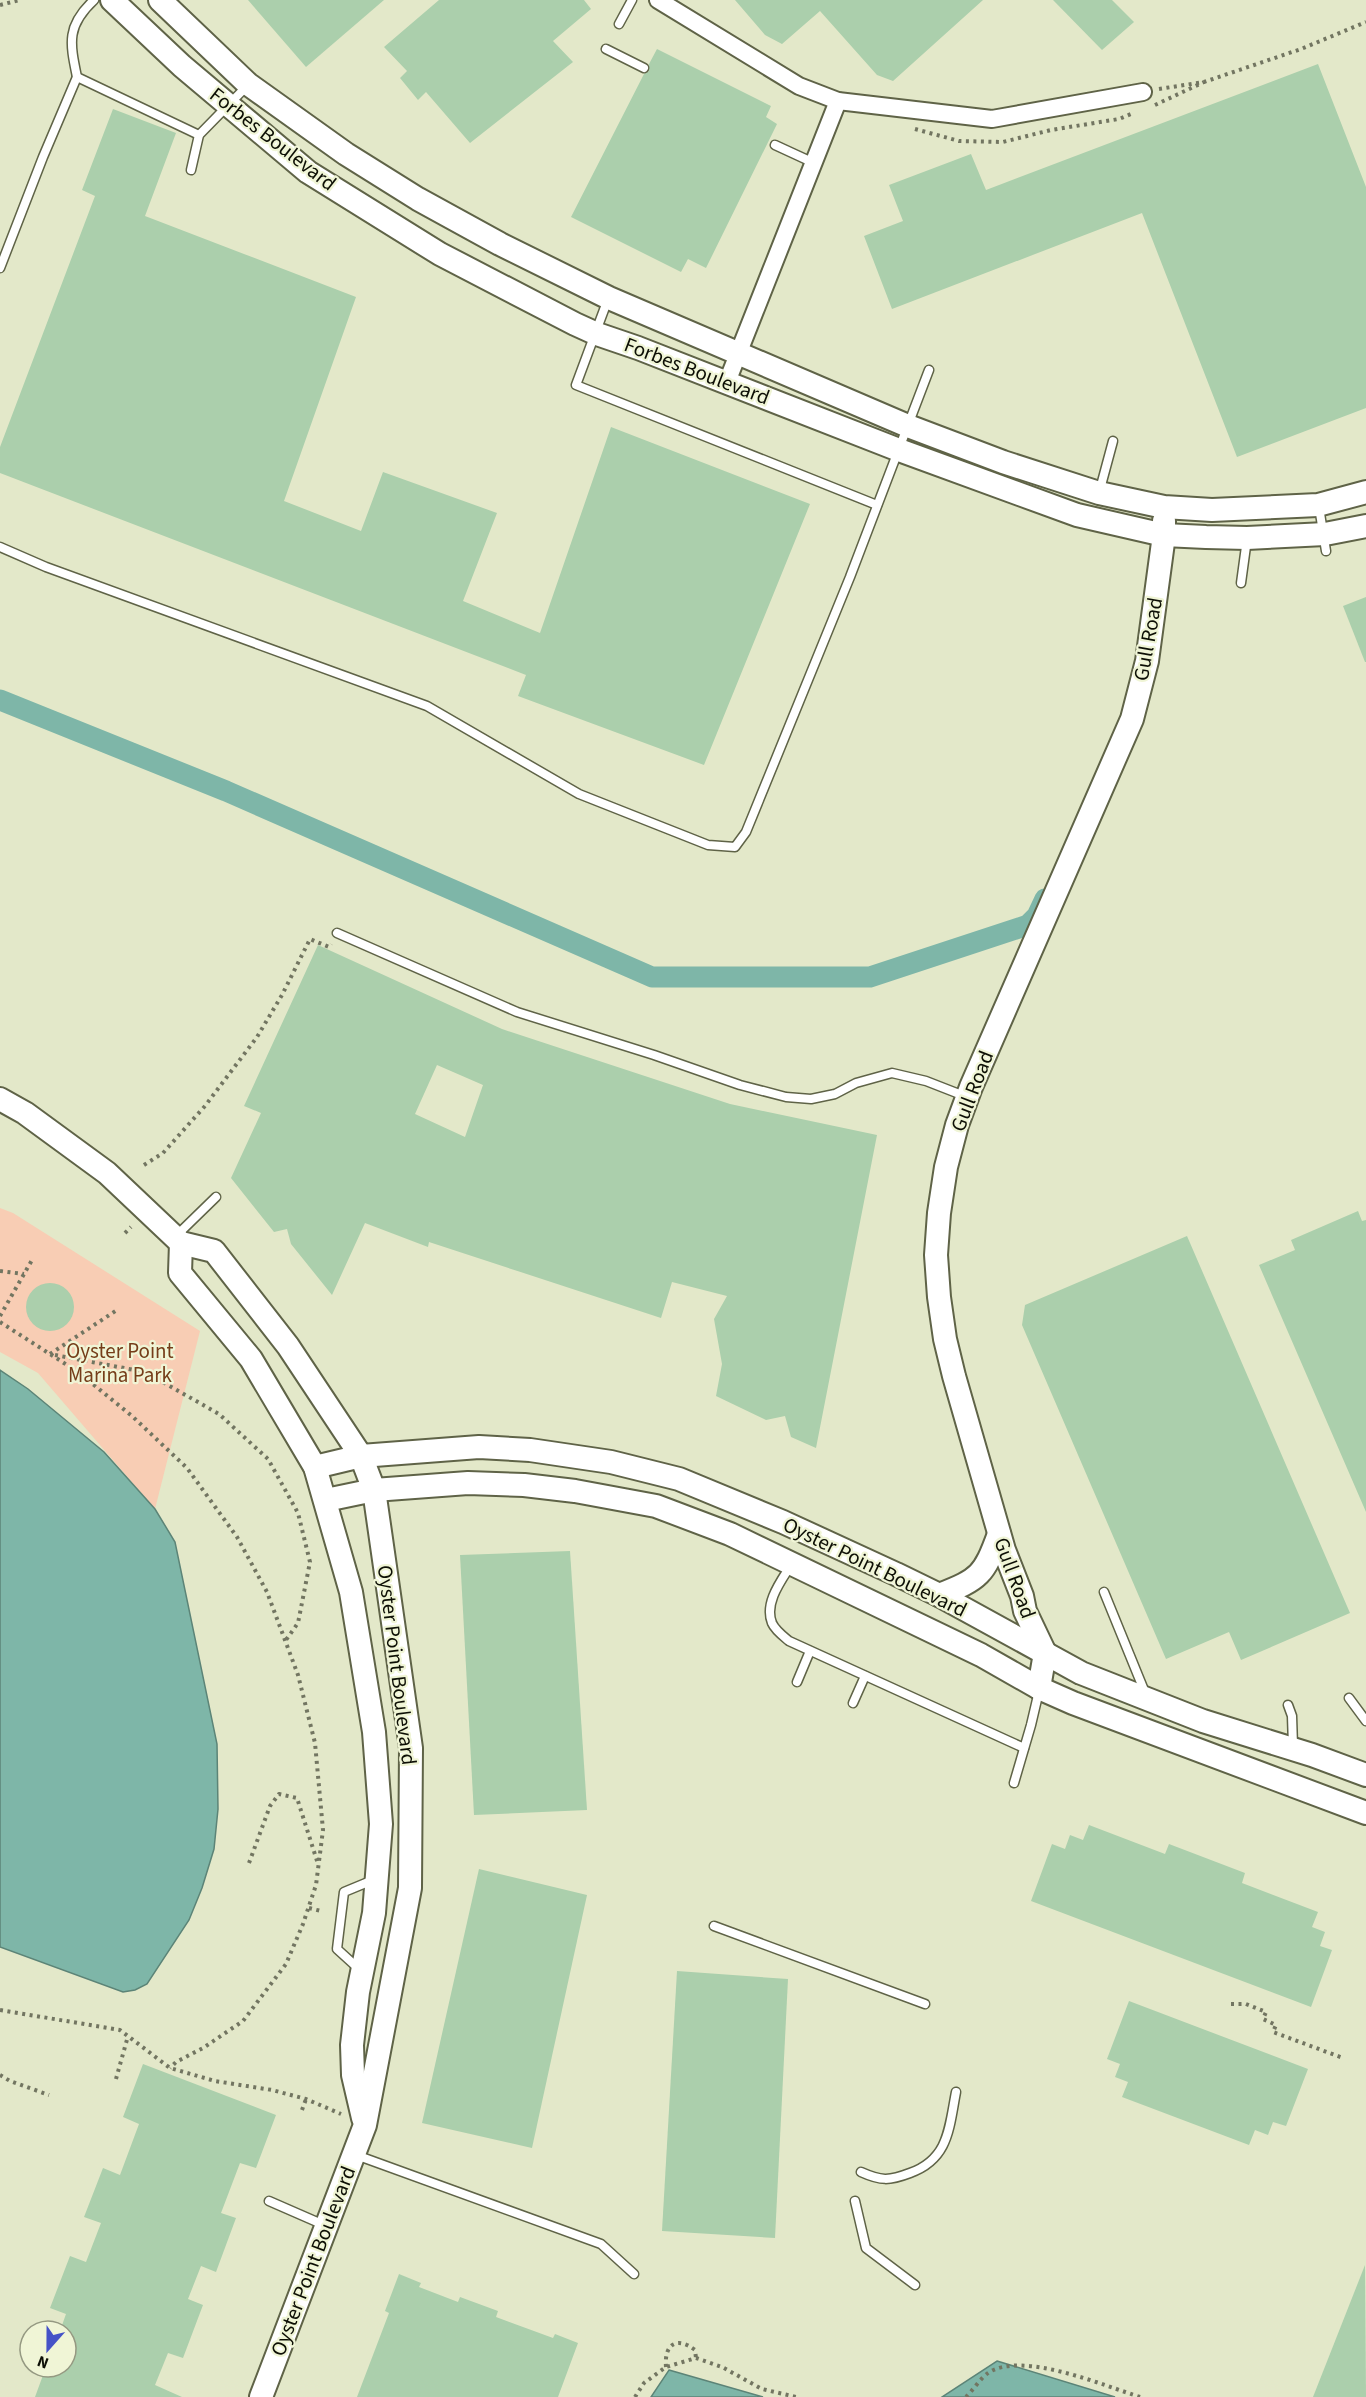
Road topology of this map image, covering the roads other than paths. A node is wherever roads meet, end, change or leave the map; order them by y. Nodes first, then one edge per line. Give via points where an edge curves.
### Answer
1 (94, 0) edge
2 (112, 0) edge
3 (160, 0) edge
4 (632, 0) edge
5 (658, 0) edge
6 (618, 24) dead end
7 (606, 49) dead end
8 (644, 68) dead end
9 (77, 77) junction
10 (248, 84) junction
11 (1143, 92) road end
12 (838, 101) junction
13 (229, 106) junction
14 (199, 135) junction
15 (774, 145) dead end
16 (814, 164) junction
17 (191, 170) dead end
18 (0, 268) edge
19 (609, 298) junction
20 (597, 334) junction
21 (740, 354) junction
22 (929, 370) dead end
23 (727, 382) junction
24 (908, 426) junction
25 (1113, 441) dead end
26 (900, 450) junction
27 (998, 473) junction
28 (1366, 492) edge
29 (1099, 493) junction
30 (877, 505) junction
31 (1318, 505) junction
32 (1164, 507) junction
33 (1366, 525) edge
34 (1164, 535) junction
35 (1247, 538) junction
36 (1325, 542) junction
37 (0, 547) edge
38 (1241, 583) dead end
39 (337, 933) road end
40 (967, 1097) junction
41 (0, 1099) edge
42 (216, 1197) dead end
43 (178, 1241) junction
44 (362, 1456) junction
45 (315, 1467) junction
46 (374, 1490) junction
47 (326, 1500) junction
48 (999, 1534) junction
49 (792, 1563) junction
50 (1104, 1592) dead end
51 (939, 1595) junction
52 (810, 1651) junction
53 (1045, 1653) junction
54 (865, 1676) junction
55 (797, 1682) dead end
56 (1039, 1688) junction
57 (1147, 1698) junction
58 (1349, 1698) dead end
59 (852, 1703) dead end
60 (1288, 1705) dead end
61 (1366, 1721) edge
62 (1024, 1748) junction
63 (1293, 1750) junction
64 (1366, 1775) edge
65 (1014, 1783) dead end
66 (1366, 1813) edge
67 (380, 1837) junction
68 (410, 1838) junction
69 (376, 1879) junction
70 (714, 1926) dead end
71 (362, 1972) junction
72 (925, 2004) dead end
73 (956, 2092) dead end
74 (365, 2125) junction
75 (353, 2154) junction
76 (861, 2172) dead end
77 (269, 2201) dead end
78 (855, 2201) dead end
79 (327, 2226) junction
80 (634, 2274) dead end
81 (915, 2285) dead end
82 (261, 2397) edge

1 - 9 lane via 79,14 70,44
2 - 13 street, Forbes Boulevard
3 - 10 street, Forbes Boulevard
4 - 6 lane
5 - 12 street via 798,86
7 - 8 lane
9 - 14 lane
9 - 18 lane
10 - 13 lane
10 - 19 street, Forbes Boulevard via 346,154 418,199
11 - 12 street via 992,119
12 - 16 street
13 - 14 lane
13 - 20 street, Forbes Boulevard via 308,172 440,254
14 - 17 lane
15 - 16 lane
16 - 21 street
19 - 20 lane
19 - 21 street, Forbes Boulevard
20 - 23 street, Forbes Boulevard
20 - 30 lane via 576,385
21 - 23 street
21 - 24 street, Forbes Boulevard
22 - 24 lane
23 - 26 street, Forbes Boulevard
24 - 26 lane
24 - 27 street, Forbes Boulevard
25 - 29 lane
26 - 27 street, Forbes Boulevard
26 - 30 lane
27 - 29 street, Forbes Boulevard
27 - 34 street, Forbes Boulevard via 1077,515
28 - 31 street, Forbes Boulevard
29 - 32 street, Forbes Boulevard
30 - 37 lane via 746,832 735,847 708,845 579,794 427,706
31 - 32 street, Forbes Boulevard via 1212,510
31 - 36 lane
32 - 34 street, Gull Road
33 - 36 street, Forbes Boulevard
34 - 35 street, Forbes Boulevard
34 - 40 street, Gull Road via 1147,661 1132,719
35 - 36 street, Forbes Boulevard
35 - 38 lane
39 - 40 lane via 517,1012 786,1097 811,1099 835,1094 855,1083 892,1073
40 - 48 street, Gull Road via 946,1167 939,1213 939,1297 954,1376
41 - 43 street via 106,1173
42 - 43 lane
43 - 44 street, Oyster Point Boulevard via 214,1251 288,1346
43 - 45 street, Oyster Point Boulevard via 180,1273 251,1359
44 - 45 street, Oyster Point Boulevard
44 - 46 street, Oyster Point Boulevard
44 - 51 street, Oyster Point Boulevard via 479,1447 611,1462 714,1492
45 - 47 street, Oyster Point Boulevard
46 - 47 street, Oyster Point Boulevard
46 - 49 street, Oyster Point Boulevard via 468,1484 575,1491 656,1506
46 - 68 street, Oyster Point Boulevard via 411,1748
47 - 67 street, Oyster Point Boulevard via 351,1592 369,1701
48 - 51 street via 991,1557 978,1576
48 - 53 street, Gull Road via 1025,1611
49 - 52 lane via 769,1610 773,1625 789,1641
49 - 56 street, Oyster Point Boulevard via 981,1655
50 - 57 lane
51 - 53 street, Oyster Point Boulevard
52 - 54 lane
52 - 55 lane
53 - 56 street
53 - 57 street, Oyster Point Boulevard via 1081,1673
54 - 59 lane
54 - 62 lane
56 - 62 lane
56 - 66 street, Oyster Point Boulevard
57 - 63 street, Oyster Point Boulevard
58 - 61 lane
60 - 63 lane
62 - 65 lane
63 - 64 street, Oyster Point Boulevard
67 - 68 street
67 - 69 street, Oyster Point Boulevard
68 - 74 street, Oyster Point Boulevard via 410,1888
69 - 71 street, Oyster Point Boulevard via 374,1914
69 - 71 lane via 344,1892 337,1949
70 - 72 lane
71 - 74 street, Oyster Point Boulevard via 352,2045 353,2075
73 - 76 lane via 946,2139 939,2154 923,2169 880,2180
74 - 75 street, Oyster Point Boulevard
75 - 79 street, Oyster Point Boulevard
75 - 80 lane via 601,2244
77 - 79 lane
78 - 81 lane via 866,2248
79 - 82 street, Oyster Point Boulevard

